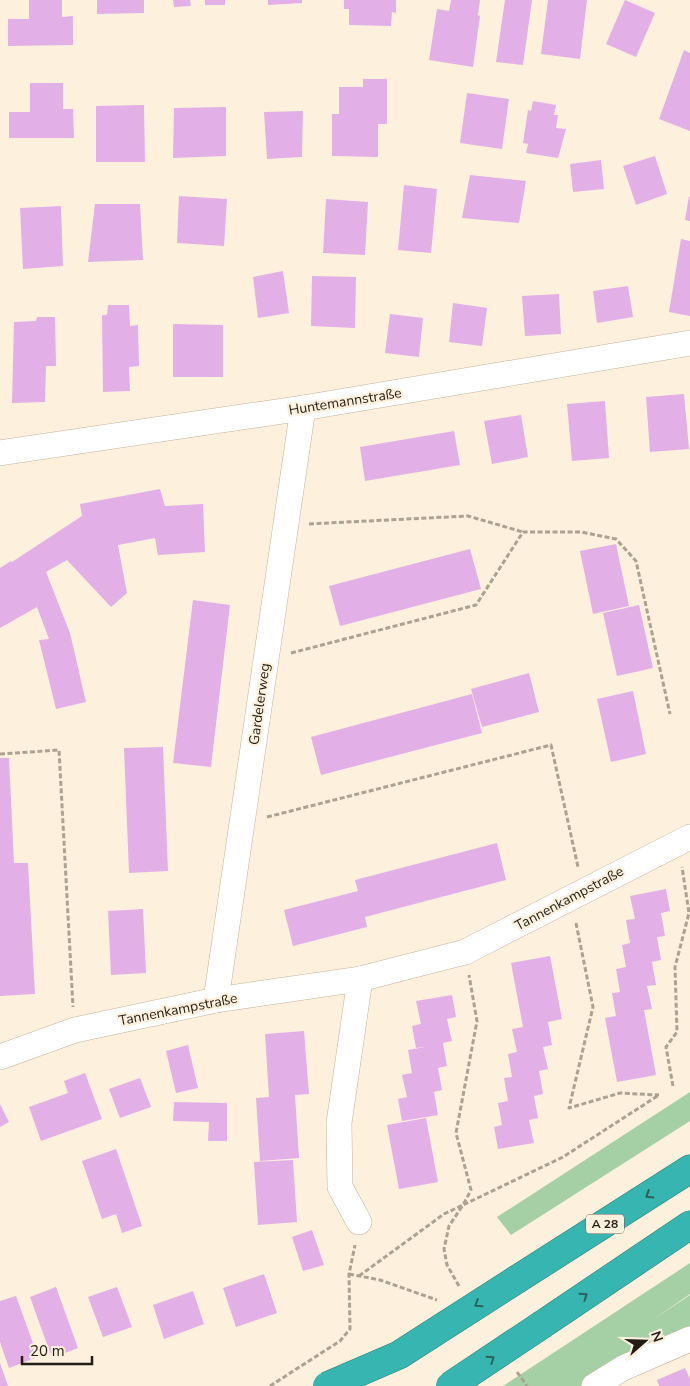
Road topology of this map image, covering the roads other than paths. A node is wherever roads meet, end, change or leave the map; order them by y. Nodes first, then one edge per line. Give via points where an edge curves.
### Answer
1 (690, 343) edge
2 (302, 408) junction
3 (0, 453) edge
4 (684, 839) edge
5 (360, 979) junction
6 (216, 1000) junction
7 (0, 1057) edge
8 (690, 1169) edge
9 (359, 1222) road end
10 (690, 1225) edge
11 (690, 1339) edge
12 (399, 1355) junction
13 (327, 1386) edge
14 (351, 1386) edge
15 (450, 1386) edge
16 (594, 1386) edge

1 - 2 street, Huntemannstraße
2 - 3 street, Huntemannstraße
2 - 6 street, Gardelerweg
4 - 5 street, Tannenkampstraße via 465,952
5 - 6 street, Tannenkampstraße
5 - 9 street via 339,1123 340,1187
6 - 7 street, Tannenkampstraße via 74,1030
8 -> 12 highway, A 28, bridge
15 -> 10 highway, bridge
11 - 16 street via 623,1368
12 - 13 highway, bridge
12 - 14 highway, A 28, bridge

